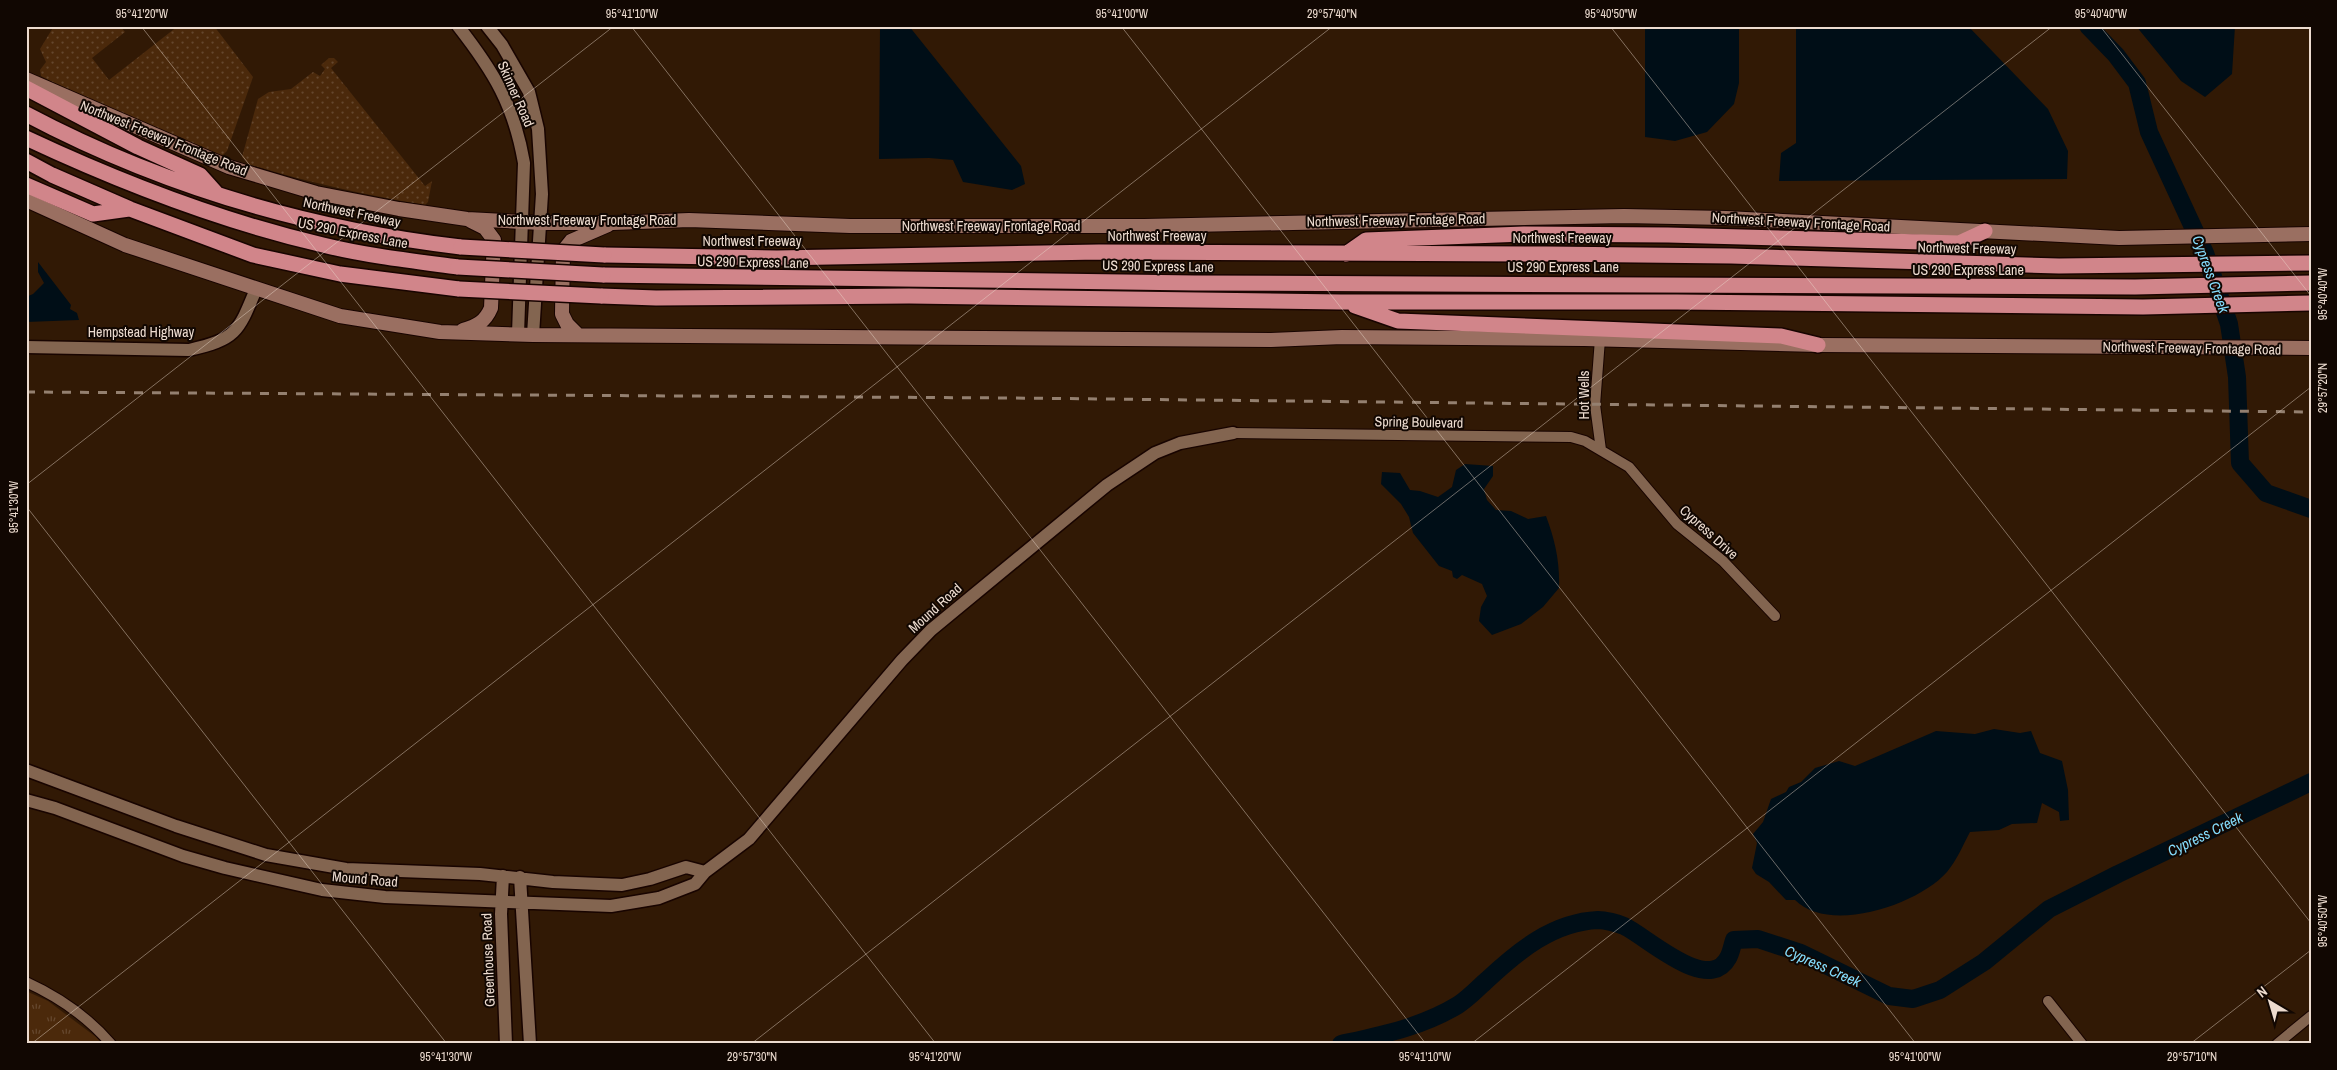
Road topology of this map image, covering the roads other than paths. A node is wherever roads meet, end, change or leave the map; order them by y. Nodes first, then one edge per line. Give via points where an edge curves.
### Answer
1 (458, 26) edge
2 (487, 26) edge
3 (502, 45) junction
4 (484, 59) junction
5 (26, 79) edge
6 (26, 88) edge
7 (26, 114) edge
8 (26, 138) edge
9 (26, 162) edge
10 (26, 185) edge
11 (218, 195) junction
12 (26, 200) edge
13 (130, 209) junction
14 (467, 219) junction
15 (522, 222) junction
16 (541, 223) junction
17 (613, 223) junction
18 (1985, 230) junction
19 (2311, 234) edge
20 (1346, 254) junction
21 (2311, 263) edge
22 (2311, 283) edge
23 (256, 289) junction
24 (1341, 302) junction
25 (2311, 304) edge
26 (458, 332) junction
27 (518, 334) junction
28 (533, 335) junction
29 (578, 335) junction
30 (1600, 340) junction
31 (1818, 345) junction
32 (26, 347) edge
33 (2311, 348) edge
34 (1233, 433) joint
35 (1601, 450) junction
36 (1774, 616) dead end
37 (26, 770) edge
38 (26, 800) edge
39 (705, 872) junction
40 (503, 876) junction
41 (520, 877) junction
42 (502, 901) junction
43 (522, 903) junction
44 (26, 982) edge
45 (2048, 1001) dead end
46 (2311, 1016) edge
47 (110, 1044) edge
48 (506, 1044) edge
49 (530, 1044) edge
50 (2082, 1044) edge
51 (2277, 1044) edge

1 - 4 street, Skinner Road
2 - 3 street, Skinner Road
3 - 4 street
3 - 16 street, Skinner Road via 529,92 538,129 542,171
4 - 15 street, Skinner Road via 517,126 524,164
5 - 14 main road, Northwest Freeway Frontage Road via 229,167 316,193
6 - 11 highway via 129,143 200,175
7 - 11 highway, Northwest Freeway via 126,161
8 - 22 highway, US 290 Express Lane, bridge via 115,178 255,227 324,246 458,268 603,275 1185,283 2135,287
9 - 13 highway
10 - 13 highway via 93,214
11 - 20 highway, Northwest Freeway, bridge via 320,224 409,240 461,247 604,255 787,258 1082,252
12 - 23 main road, Northwest Freeway Frontage Road via 125,246
13 - 24 highway, bridge via 253,255 340,274 459,289 656,298 909,296
14 - 15 main road, Northwest Freeway Frontage Road
14 - 26 main road via 485,228 494,240 491,308 479,325
15 - 16 main road, Northwest Freeway Frontage Road
15 - 27 street, Skinner Road
16 - 17 main road, Northwest Freeway Frontage Road
16 - 28 street, Skinner Road
17 - 18 main road, Northwest Freeway Frontage Road via 689,220 850,226 1144,226 1624,216
17 - 29 main road via 571,241 563,251 562,314
18 - 19 main road, Northwest Freeway Frontage Road via 2119,238
18 - 20 highway via 1958,243 1658,235 1434,236 1366,240
20 - 21 highway, Northwest Freeway via 1697,255 2131,266
23 - 26 main road, Northwest Freeway Frontage Road via 340,316
23 - 32 street, Hempstead Highway via 237,330 210,345 189,350
24 - 25 highway via 2143,307
24 - 31 highway via 1398,321 1781,336
26 - 27 main road, Northwest Freeway Frontage Road
27 - 28 main road, Northwest Freeway Frontage Road
28 - 29 main road, Northwest Freeway Frontage Road
29 - 30 main road, Northwest Freeway Frontage Road
30 - 31 main road, Northwest Freeway Frontage Road
30 - 35 street, Hot Wells via 1595,405
31 - 33 main road, Northwest Freeway Frontage Road
34 - 35 street, Spring Boulevard via 1571,437 1585,440
34 - 39 street, Mound Road via 1180,443 1155,454 1107,485 955,608 902,660 749,839
35 - 36 street, Cypress Drive via 1629,468 1677,524 1723,561
37 - 40 street, Mound Road via 176,826 266,855 346,870
38 - 42 street, Mound Road via 183,856 322,890 385,897
39 - 41 street, Mound Road via 686,867 622,885
39 - 43 street, Mound Road via 695,884 658,898 611,906
40 - 41 street, Mound Road
40 - 42 street, Greenhouse Road
41 - 43 street
42 - 43 street, Mound Road
42 - 48 street, Greenhouse Road
43 - 49 street
44 - 47 street via 63,1000
45 - 50 street
46 - 51 street

